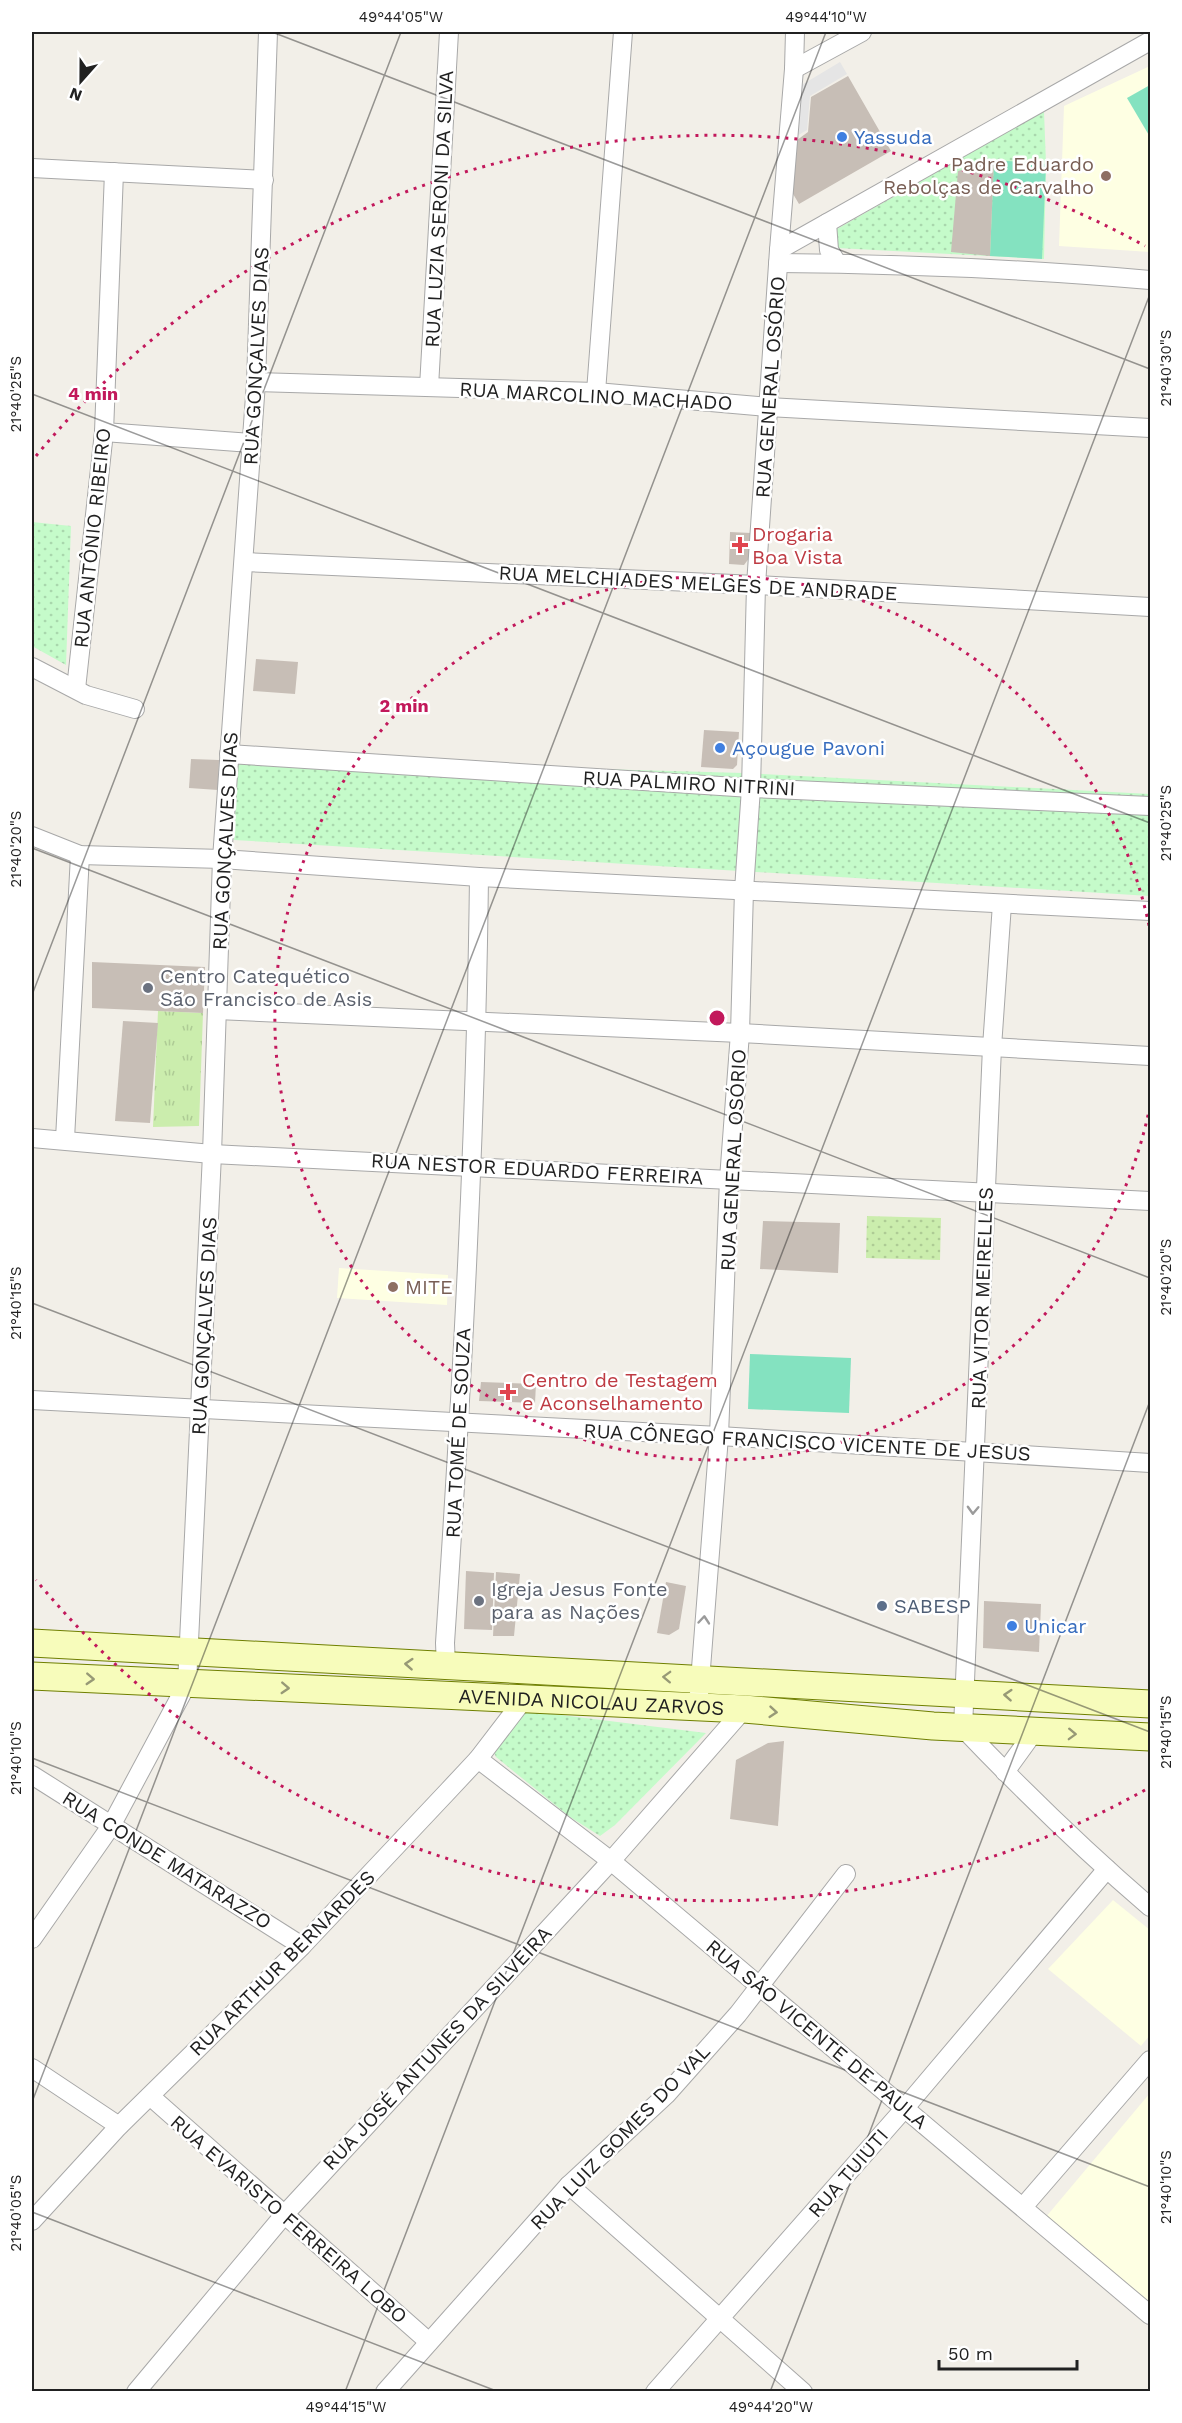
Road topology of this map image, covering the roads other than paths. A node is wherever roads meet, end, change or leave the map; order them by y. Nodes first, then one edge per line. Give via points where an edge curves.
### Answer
1 (268, 32) edge
2 (449, 32) edge
3 (623, 32) edge
4 (795, 32) edge
5 (862, 32) edge
6 (1150, 41) edge
7 (794, 69) junction
8 (32, 168) edge
9 (114, 172) junction
10 (264, 180) junction
11 (827, 223) junction
12 (779, 256) junction
13 (837, 263) junction
14 (1150, 280) edge
15 (256, 382) junction
16 (429, 387) junction
17 (597, 392) junction
18 (768, 406) junction
19 (1150, 428) edge
20 (104, 432) junction
21 (251, 443) junction
22 (245, 562) junction
23 (756, 585) junction
24 (1150, 607) edge
25 (32, 667) edge
26 (76, 688) junction
27 (135, 709) dead end
28 (229, 754) junction
29 (751, 788) junction
30 (1150, 806) edge
31 (32, 836) edge
32 (80, 855) junction
33 (222, 859) junction
34 (479, 877) junction
35 (744, 890) junction
36 (1002, 904) junction
37 (1150, 911) edge
38 (217, 1010) junction
39 (477, 1021) junction
40 (740, 1033) junction
41 (992, 1047) junction
42 (1150, 1056) edge
43 (32, 1138) edge
44 (65, 1139) junction
45 (212, 1154) junction
46 (473, 1165) junction
47 (729, 1179) junction
48 (986, 1192) junction
49 (1150, 1200) edge
50 (32, 1400) edge
51 (201, 1408) junction
52 (460, 1423) junction
53 (719, 1436) junction
54 (975, 1452) junction
55 (1150, 1463) edge
56 (32, 1643) edge
57 (189, 1650) junction
58 (446, 1666) junction
59 (32, 1677) edge
60 (699, 1678) junction
61 (187, 1684) junction
62 (966, 1692) junction
63 (447, 1695) junction
64 (524, 1699) junction
65 (1150, 1704) edge
66 (698, 1707) junction
67 (744, 1709) junction
68 (963, 1728) junction
69 (1034, 1732) junction
70 (1150, 1737) edge
71 (478, 1759) junction
72 (1005, 1772) junction
73 (32, 1775) edge
74 (111, 1826) junction
75 (611, 1861) junction
76 (1107, 1869) junction
77 (846, 1874) dead end
78 (1150, 1907) edge
79 (32, 1939) edge
80 (302, 1946) junction
81 (760, 1986) junction
82 (1150, 2060) edge
83 (32, 2068) edge
84 (150, 2096) junction
85 (904, 2109) junction
86 (119, 2126) junction
87 (569, 2185) junction
88 (1023, 2207) junction
89 (284, 2215) junction
90 (32, 2221) edge
91 (1150, 2316) edge
92 (719, 2319) junction
93 (429, 2342) junction
94 (136, 2391) edge
95 (385, 2391) edge
96 (655, 2391) edge
97 (803, 2391) edge

1 - 10 street, RUA GONÇALVES DIAS
2 - 16 street, RUA LUZIA SERONI DA SILVA
3 - 17 street
4 - 7 street, RUA GENERAL OSÓRIO
5 - 7 street
6 - 11 street
7 - 12 street, RUA GENERAL OSÓRIO
8 - 9 street
9 - 10 street
9 - 20 street, RUA ANTÔNIO RIBEIRO
10 - 15 street, RUA GONÇALVES DIAS
11 - 12 street
11 - 13 street via 829,250
12 - 13 street
12 - 18 street, RUA GENERAL OSÓRIO
13 - 14 street via 1027,269
15 - 16 street, RUA MARCOLINO MACHADO
15 - 21 street, RUA GONÇALVES DIAS
16 - 17 street, RUA MARCOLINO MACHADO
17 - 18 street, RUA MARCOLINO MACHADO
18 - 19 street, RUA MARCOLINO MACHADO
18 - 23 street, RUA GENERAL OSÓRIO
20 - 21 street
20 - 26 street, RUA ANTÔNIO RIBEIRO
21 - 22 street, RUA GONÇALVES DIAS
22 - 23 street, RUA MELCHIADES MELGES DE ANDRADE
22 - 28 street, RUA GONÇALVES DIAS
23 - 24 street, RUA MELCHIADES MELGES DE ANDRADE
23 - 29 street, RUA GENERAL OSÓRIO
25 - 26 street
26 - 27 street via 86,695
28 - 29 street, RUA PALMIRO NITRINI
28 - 33 street, RUA GONÇALVES DIAS
29 - 30 street, RUA PALMIRO NITRINI
29 - 35 street, RUA GENERAL OSÓRIO
31 - 32 street
32 - 33 street
32 - 44 street
33 - 34 street
33 - 38 street, RUA GONÇALVES DIAS
34 - 35 street
34 - 39 street, RUA TOMÉ DE SOUZA
35 - 36 street
35 - 40 street, RUA GENERAL OSÓRIO
36 - 37 street
36 - 41 street, RUA VITOR MEIRELLES
38 - 39 street
38 - 45 street, RUA GONÇALVES DIAS
39 - 40 street
39 - 46 street, RUA TOMÉ DE SOUZA
40 - 41 street
40 - 47 street, RUA GENERAL OSÓRIO
41 - 42 street
41 - 48 street, RUA VITOR MEIRELLES
43 - 44 street, RUA NESTOR EDUARDO FERREIRA
44 - 45 street, RUA NESTOR EDUARDO FERREIRA
45 - 46 street, RUA NESTOR EDUARDO FERREIRA
45 - 51 street, RUA GONÇALVES DIAS
46 - 47 street, RUA NESTOR EDUARDO FERREIRA
46 - 52 street, RUA TOMÉ DE SOUZA
47 - 48 street, RUA NESTOR EDUARDO FERREIRA
47 - 53 street, RUA GENERAL OSÓRIO
48 - 49 street, RUA NESTOR EDUARDO FERREIRA
48 - 54 street, RUA VITOR MEIRELLES
50 - 51 street, RUA CÔNEGO FRANCISCO VICENTE DE JESUS
51 - 52 street, RUA CÔNEGO FRANCISCO VICENTE DE JESUS
51 - 57 street, RUA GONÇALVES DIAS
52 - 53 street, RUA CÔNEGO FRANCISCO VICENTE DE JESUS
52 - 58 street, RUA TOMÉ DE SOUZA
53 - 54 street, RUA CÔNEGO FRANCISCO VICENTE DE JESUS
60 -> 53 street, RUA GENERAL OSÓRIO
54 - 55 street, RUA CÔNEGO FRANCISCO VICENTE DE JESUS
54 -> 62 street, RUA VITOR MEIRELLES
56 - 57 main road, AVENIDA NICOLAU ZARVOS
58 -> 57 main road, AVENIDA NICOLAU ZARVOS
57 - 61 street, RUA GONÇALVES DIAS
60 -> 58 main road, AVENIDA NICOLAU ZARVOS
58 - 63 main road
59 -> 61 main road, AVENIDA NICOLAU ZARVOS
60 - 62 main road, AVENIDA NICOLAU ZARVOS
60 - 66 street, RUA GENERAL OSÓRIO
61 -> 63 main road, AVENIDA NICOLAU ZARVOS
61 - 74 street
65 -> 62 main road, AVENIDA NICOLAU ZARVOS
62 - 68 street, RUA VITOR MEIRELLES
63 - 64 main road, AVENIDA NICOLAU ZARVOS
64 - 66 main road, AVENIDA NICOLAU ZARVOS
64 - 71 street, RUA ARTHUR BERNARDES
66 - 67 main road, AVENIDA NICOLAU ZARVOS
67 -> 68 main road, AVENIDA NICOLAU ZARVOS
67 - 75 street, RUA JOSÉ ANTUNES DA SILVEIRA
68 - 69 main road, AVENIDA NICOLAU ZARVOS
68 - 72 street
69 -> 70 main road, AVENIDA NICOLAU ZARVOS
69 - 72 street
71 - 75 street, RUA SÃO VICENTE DE PAULA
71 - 80 street, RUA ARTHUR BERNARDES
72 - 76 street
73 - 74 street, RUA CONDE MATARAZZO
74 - 79 street
74 - 80 street, RUA CONDE MATARAZZO
75 - 81 street, RUA SÃO VICENTE DE PAULA
75 - 89 street, RUA JOSÉ ANTUNES DA SILVEIRA
76 - 78 street
76 - 85 street, RUA TUIUTI
77 - 81 street, RUA LUIZ GOMES DO VAL
80 - 84 street, RUA ARTHUR BERNARDES
81 - 85 street, RUA SÃO VICENTE DE PAULA
81 - 87 street, RUA LUIZ GOMES DO VAL via 666,2095
82 - 88 street
83 - 86 street
84 - 86 street, RUA ARTHUR BERNARDES
84 - 89 street, RUA EVARISTO FERREIRA LOBO
85 - 88 street, RUA SÃO VICENTE DE PAULA
85 - 92 street, RUA TUIUTI
86 - 90 street, RUA ARTHUR BERNARDES
87 - 92 street
87 - 93 street, RUA LUIZ GOMES DO VAL
88 - 91 street, RUA SÃO VICENTE DE PAULA
89 - 93 street, RUA EVARISTO FERREIRA LOBO
89 - 94 street, RUA JOSÉ ANTUNES DA SILVEIRA
92 - 96 street, RUA TUIUTI
92 - 97 street
93 - 95 street, RUA LUIZ GOMES DO VAL

